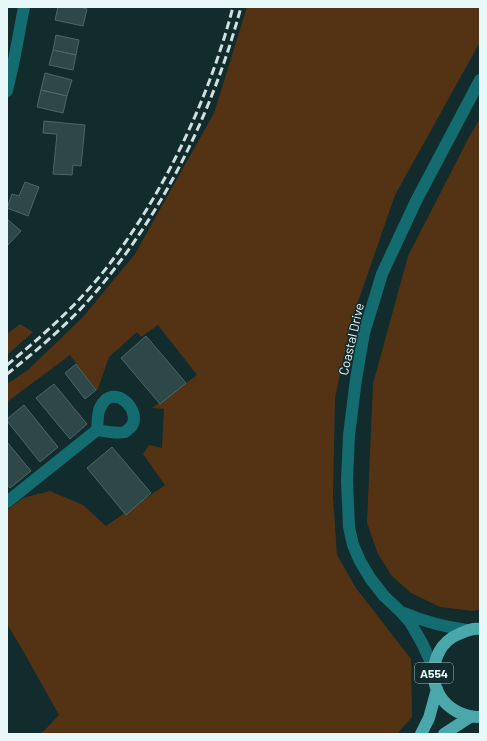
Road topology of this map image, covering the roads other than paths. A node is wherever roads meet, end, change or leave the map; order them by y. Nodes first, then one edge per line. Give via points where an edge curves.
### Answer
1 (24, 7) edge
2 (480, 80) edge
3 (7, 91) edge
4 (97, 430) dead end
5 (7, 502) edge
6 (401, 612) junction
7 (480, 629) edge
8 (468, 630) junction
9 (434, 668) junction
10 (436, 689) junction
11 (475, 717) edge
12 (422, 734) edge
13 (444, 734) edge

1 - 3 street
2 - 6 street, Coastal Drive via 416,201 382,274 364,333 356,379 349,435 349,527 360,561 370,578
4 - 5 street
6 - 8 street, Coastal Drive via 437,625
6 - 9 street, Coastal Drive via 410,622
7 - 8 main road, A554
8 - 9 main road, A554 via 454,636 441,648
9 - 10 main road, A554
10 - 11 main road, A554 via 449,707 459,713
10 - 12 main road, A554
11 - 13 main road, A554

